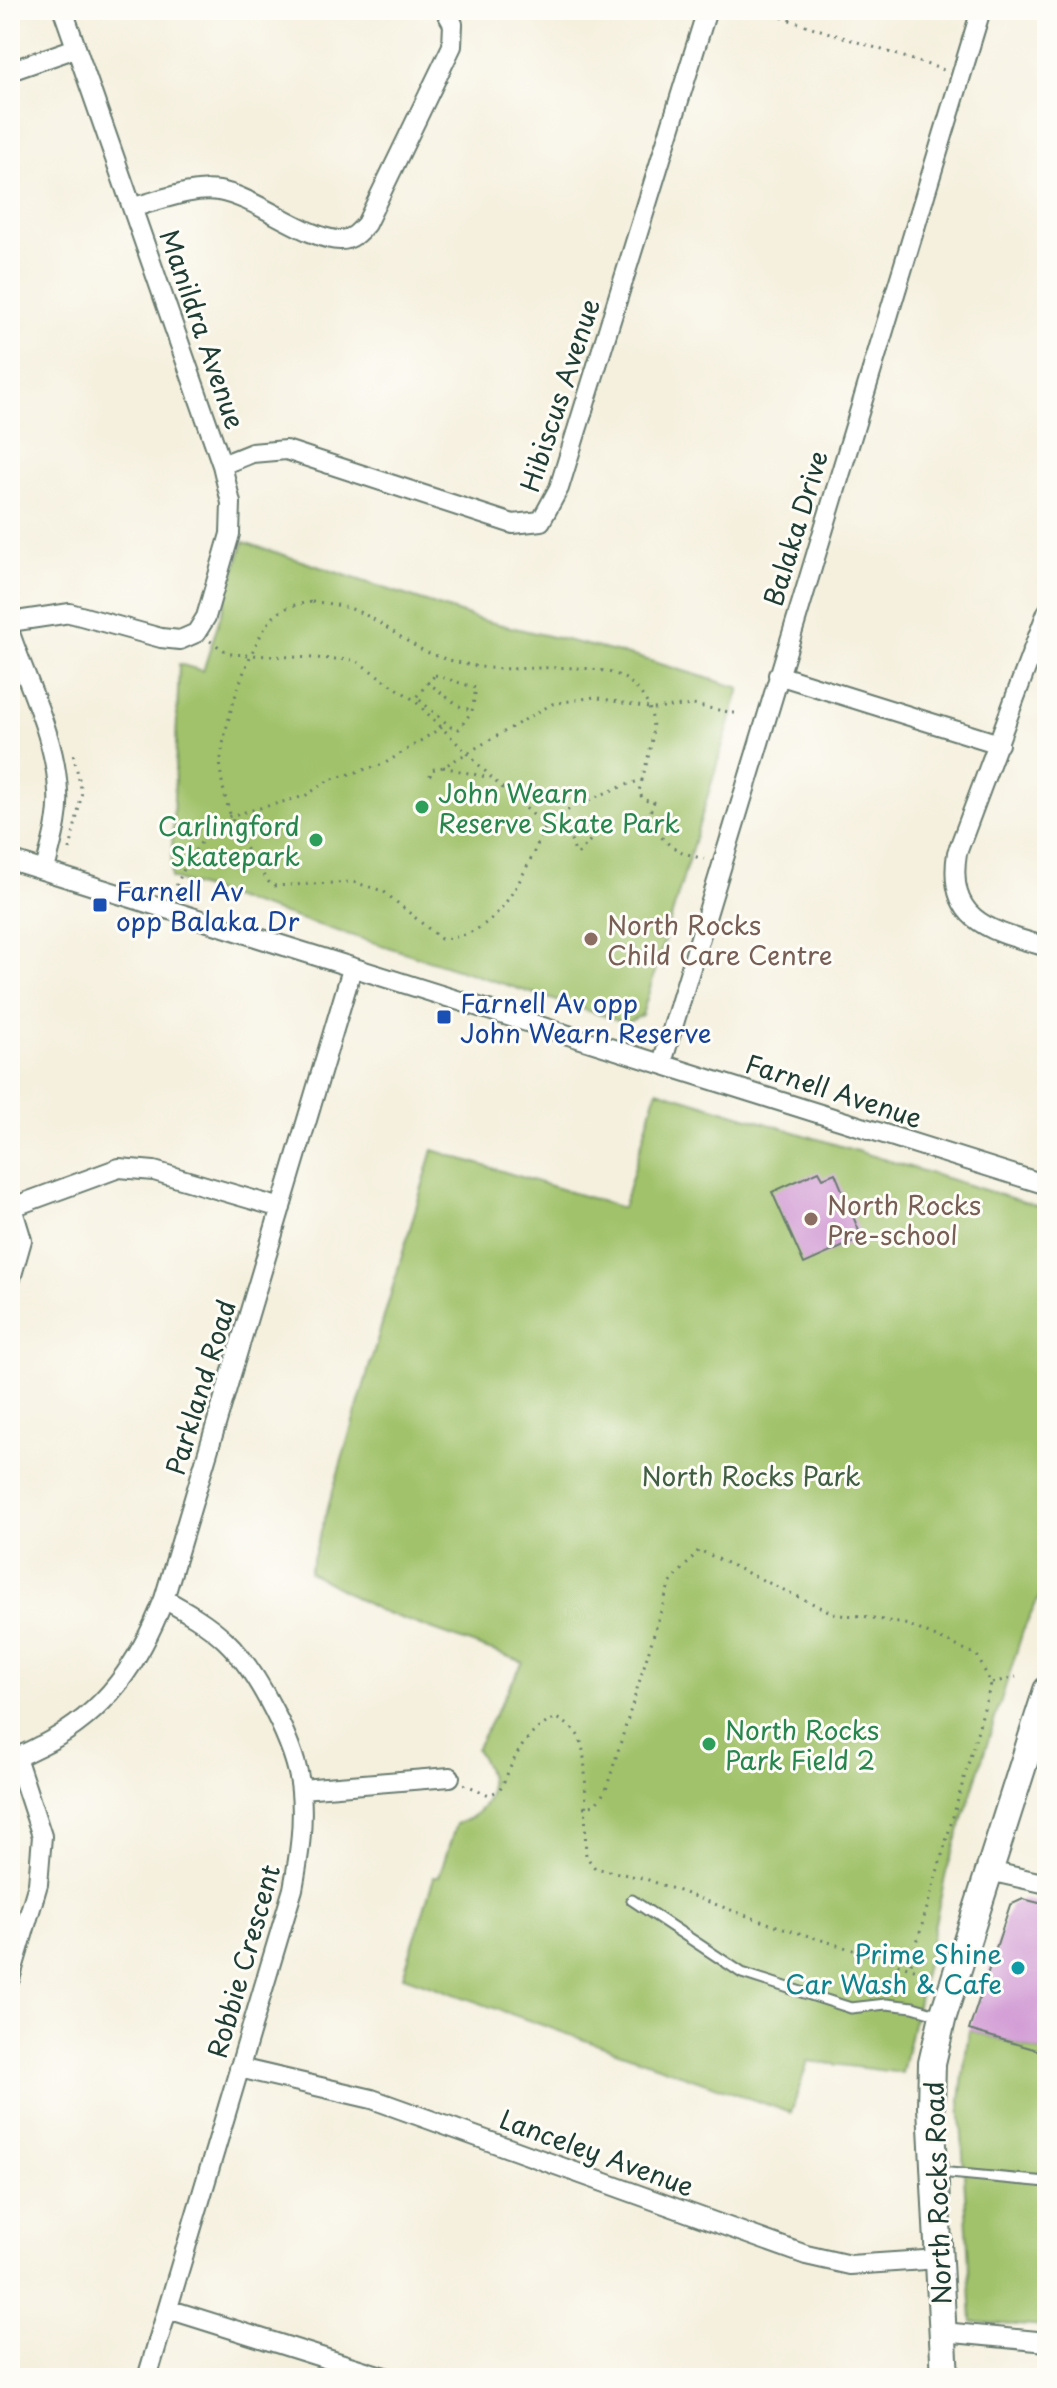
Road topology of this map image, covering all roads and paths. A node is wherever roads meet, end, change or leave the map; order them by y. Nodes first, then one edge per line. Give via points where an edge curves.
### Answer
1 (63, 10) edge
2 (445, 10) edge
3 (707, 10) edge
4 (759, 10) edge
5 (981, 10) edge
6 (76, 48) junction
7 (10, 71) edge
8 (959, 75) junction
9 (134, 207) junction
10 (222, 465) junction
11 (1047, 612) edge
12 (10, 622) edge
13 (10, 633) edge
14 (196, 633) junction
15 (252, 653) junction
16 (778, 675) junction
17 (427, 682) junction
18 (417, 700) junction
19 (653, 709) junction
20 (445, 710) dead end
21 (472, 711) junction
22 (739, 714) dead end
23 (441, 719) junction
24 (447, 724) junction
25 (442, 728) junction
26 (999, 744) junction
27 (467, 752) junction
28 (443, 767) junction
29 (430, 776) dead end
30 (494, 780) junction
31 (642, 780) junction
32 (230, 816) junction
33 (547, 824) junction
34 (593, 837) dead end
35 (704, 859) dead end
36 (10, 860) edge
37 (45, 870) junction
38 (167, 909) junction
39 (1047, 947) edge
40 (352, 969) junction
41 (662, 1063) junction
42 (1047, 1185) edge
43 (11, 1208) edge
44 (281, 1208) junction
45 (10, 1282) edge
46 (164, 1599) junction
47 (1016, 1677) dead end
48 (991, 1684) junction
49 (1047, 1690) edge
50 (13, 1758) edge
51 (450, 1777) joint
52 (301, 1789) junction
53 (583, 1807) junction
54 (989, 1871) junction
55 (1047, 1884) edge
56 (632, 1900) dead end
57 (910, 1967) junction
58 (930, 1974) dead end
59 (10, 1979) edge
60 (943, 2016) junction
61 (239, 2068) junction
62 (934, 2172) junction
63 (1047, 2182) edge
64 (939, 2259) junction
65 (168, 2309) junction
66 (943, 2332) junction
67 (1047, 2342) edge
68 (147, 2378) edge
69 (388, 2378) edge
70 (945, 2378) edge

1 - 6 street, Manildra Avenue
2 - 9 street via 453,24 452,46 366,224 353,237 327,237 216,191
3 - 10 street, Hibiscus Avenue via 559,488 541,521 513,524 286,450 252,453
4 - 8 path
5 - 8 street, Balaka Drive
6 - 7 street
6 - 9 street, Manildra Avenue
8 - 16 street, Balaka Drive
9 - 10 street, Manildra Avenue
10 - 14 street, Manildra Avenue via 231,503 230,534 206,617
11 - 26 street
12 - 14 street via 70,613 161,638 180,640
13 - 37 street via 52,755 58,791 57,824
14 - 15 path via 230,654
15 - 18 path via 355,660
15 - 19 path via 275,615 292,605 333,603 372,615 418,648 480,667 590,669 630,681
15 - 32 path via 223,740 220,771
16 - 26 street
16 - 41 street, Balaka Drive
17 - 18 path
17 - 21 path
17 - 21 path via 435,675 476,688
18 - 23 path
18 - 25 path
19 - 22 path via 693,705
19 - 27 path via 594,697 552,704
19 - 31 path
20 - 23 path
21 - 24 path via 459,729
23 - 24 path
24 - 25 path
25 - 27 path
25 - 32 path via 384,764 329,780 305,796
26 - 39 street via 957,853 955,887 977,922
27 - 28 path
27 - 30 path
28 - 29 path via 431,770
28 - 30 path
30 - 33 path
31 - 33 path via 613,787
31 - 35 path via 643,800 654,802 649,815 657,835 674,851
32 - 33 path via 250,859 272,886 353,882 383,891 441,939 463,938 501,910
32 - 38 path via 208,833 188,860
33 - 34 path via 570,838 578,854
36 - 37 street, Farnell Avenue
37 - 38 street, Farnell Avenue
38 - 40 street, Farnell Avenue
40 - 41 street, Farnell Avenue
40 - 44 street, Parkland Road
41 - 42 street, Farnell Avenue
43 - 44 street via 119,1168 154,1171
43 - 45 street via 22,1240
44 - 46 street, Parkland Road
46 - 50 street, Parkland Road via 146,1644 96,1711 60,1736
46 - 52 street, Robbie Crescent via 198,1617 228,1642 256,1680 280,1726
47 - 48 path
48 - 53 path via 977,1655 909,1625 837,1615 699,1550 669,1585 606,1790 595,1805
48 - 57 path
49 - 54 main road, North Rocks Road
50 - 59 street via 42,1836 38,1884
51 - 52 street
51 - 53 path via 489,1795 500,1790 522,1744 538,1725 557,1718 580,1739
52 - 61 street, Robbie Crescent via 301,1846 293,1889
53 - 57 path via 586,1856 595,1868 646,1879
54 - 55 street
54 - 60 main road, North Rocks Road
56 - 60 lane via 742,1973 851,2008 886,2004
57 - 58 path
60 - 62 main road, North Rocks Road via 932,2063
61 - 64 street, Lanceley Avenue via 372,2099 806,2255 850,2265
61 - 65 street, Robbie Crescent
62 - 63 lane
62 - 64 main road, North Rocks Road
64 - 66 main road, North Rocks Road
65 - 68 street, Robbie Crescent
65 - 69 street
66 - 67 street
66 - 70 main road, North Rocks Road

